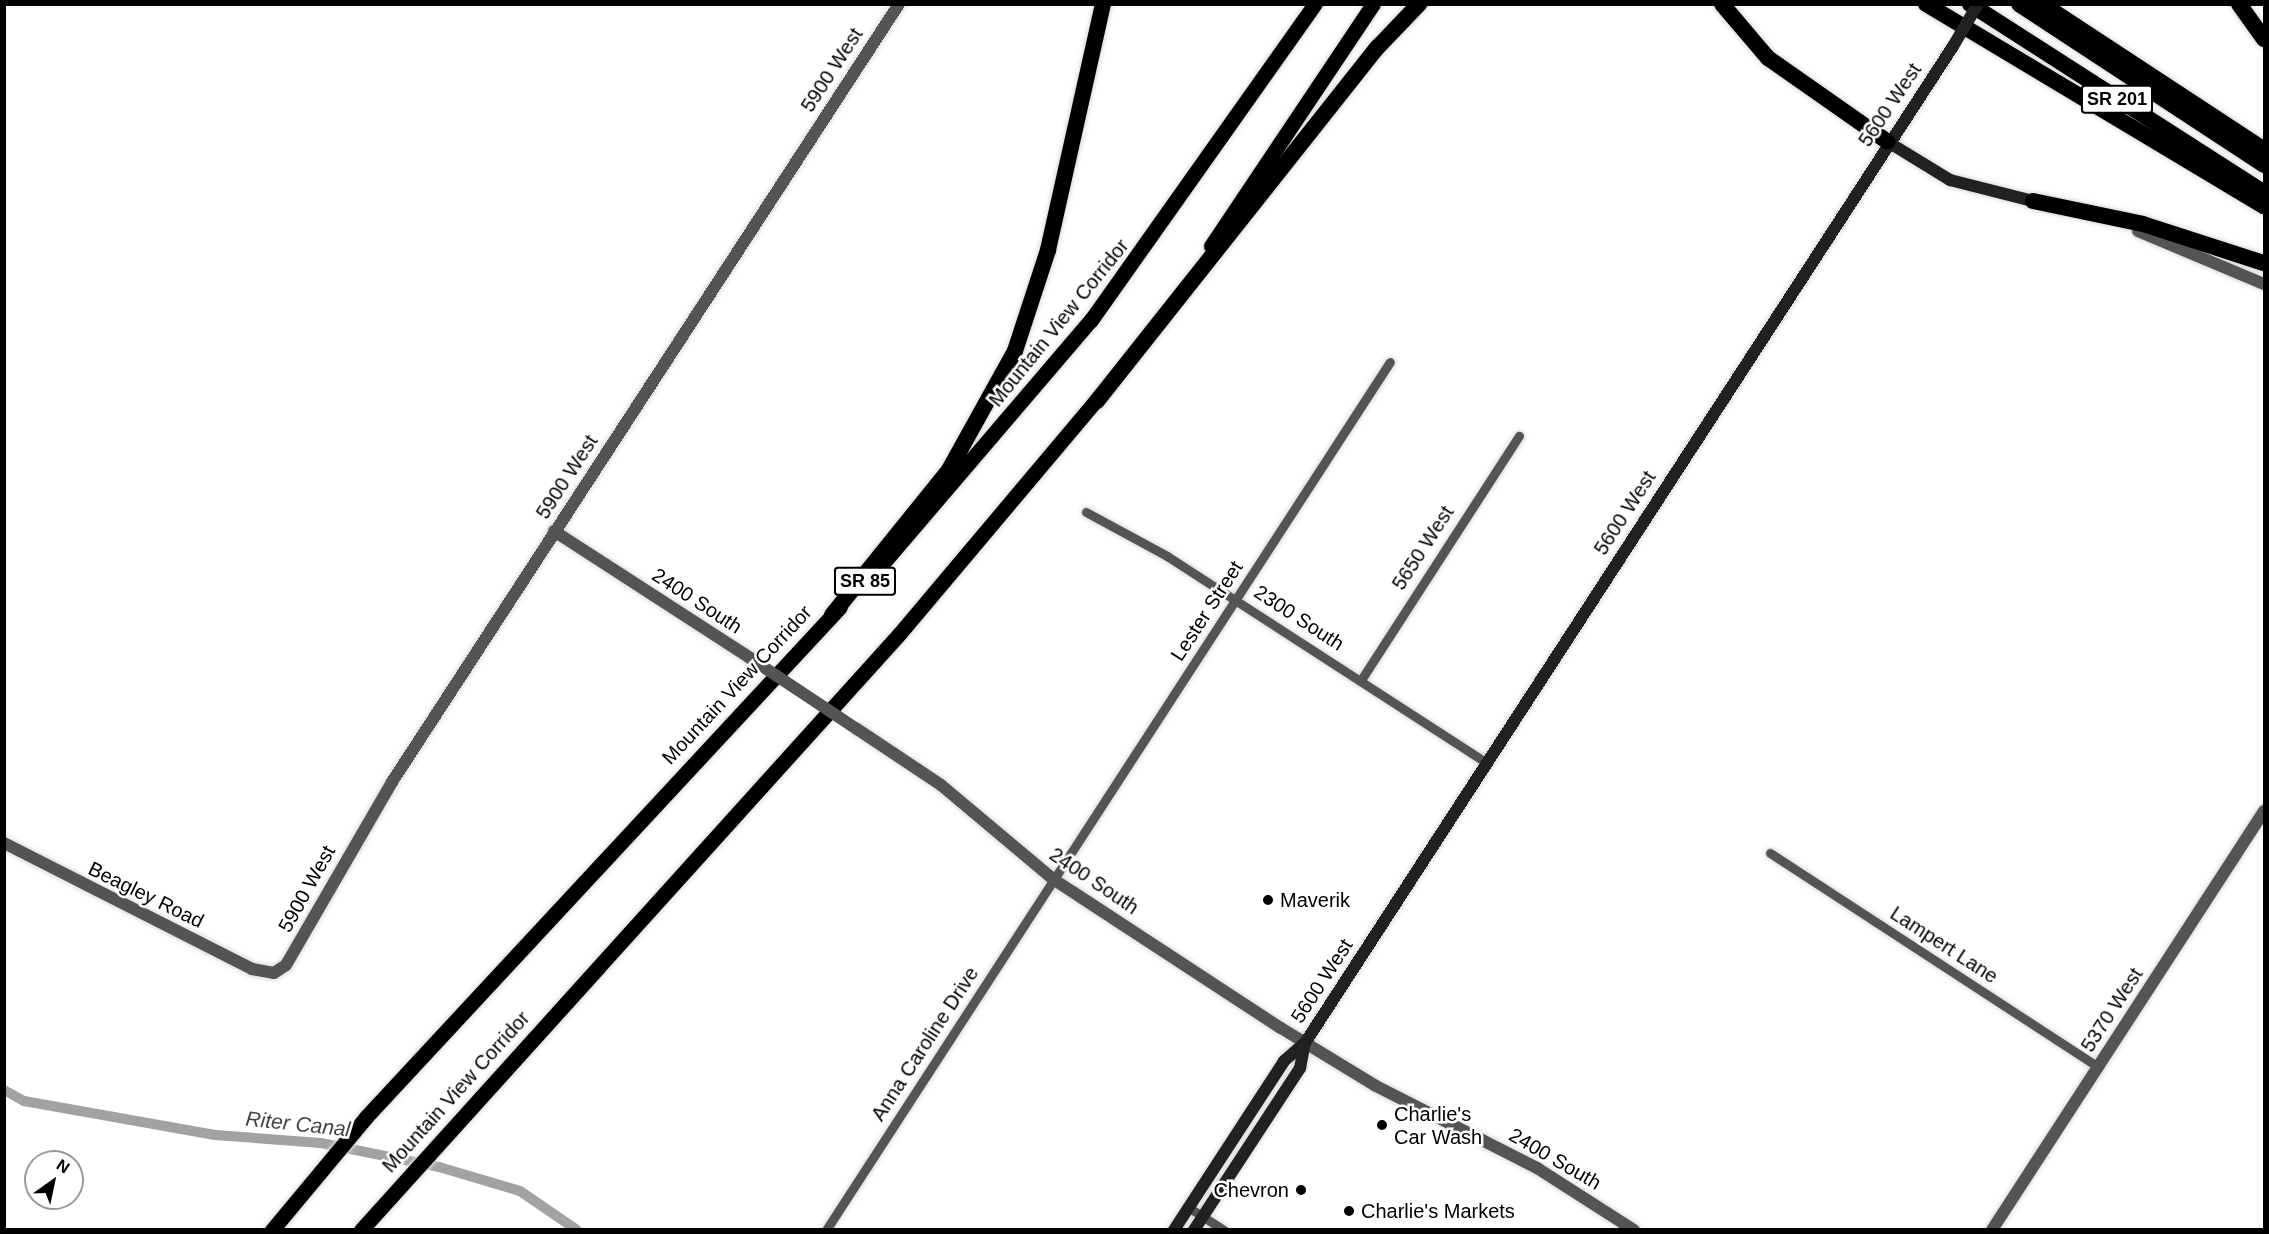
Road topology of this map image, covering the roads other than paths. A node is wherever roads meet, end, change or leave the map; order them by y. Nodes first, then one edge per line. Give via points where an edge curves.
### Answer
1 (898, 4) edge
2 (1103, 4) edge
3 (1315, 4) edge
4 (1373, 4) edge
5 (1419, 4) edge
6 (1722, 4) edge
7 (1926, 4) edge
8 (1970, 4) edge
9 (1978, 4) edge
10 (2019, 4) edge
11 (2042, 4) edge
12 (2239, 4) edge
13 (2265, 39) edge
14 (1888, 142) junction
15 (2265, 150) edge
16 (2265, 165) edge
17 (2265, 193) edge
18 (2033, 201) junction
19 (2265, 206) edge
20 (2265, 264) edge
21 (2265, 284) edge
22 (1390, 362) dead end
23 (1097, 401) junction
24 (1519, 436) dead end
25 (1086, 512) dead end
26 (554, 531) junction
27 (1236, 599) junction
28 (832, 615) junction
29 (1361, 680) junction
30 (1487, 763) junction
31 (2265, 811) edge
32 (4, 843) edge
33 (1770, 853) dead end
34 (1053, 879) junction
35 (274, 973) joint
36 (1305, 1043) junction
37 (2098, 1067) junction
38 (1188, 1207) junction
39 (1203, 1216) junction
40 (272, 1230) edge
41 (361, 1230) edge
42 (826, 1230) edge
43 (1174, 1230) edge
44 (1194, 1230) edge
45 (1224, 1230) edge
46 (1634, 1230) edge
47 (1992, 1230) edge

1 - 26 street, 5900 West
2 - 28 highway via 1041,276 1008,368 949,470
3 - 28 highway, Mountain View Corridor / SR 85 via 1091,320 916,530
4 - 23 highway, Mountain View Corridor / SR 85 via 1203,258
5 - 23 highway via 1377,48
6 - 14 highway via 1768,58
7 - 19 highway
8 - 17 highway, SR 201
9 - 14 main road, 5600 West, bridge
10 - 16 highway, SR 201
11 - 15 highway
12 - 13 highway
14 - 18 main road via 1950,180
14 - 30 main road, 5600 West
18 - 20 highway via 2152,227
18 - 21 street via 2170,242
22 - 27 street, Lester Street
23 - 41 highway, Mountain View Corridor / SR 85 via 900,633
24 - 29 street, 5650 West
25 - 27 street, 2300 South
26 - 34 street, 2400 South, bridge via 941,786
26 - 35 street, 5900 West via 387,790 291,959
27 - 29 street, 2300 South
27 - 34 street, Lester Street
28 - 40 highway, Mountain View Corridor / SR 85 via 366,1117
29 - 30 street, 2300 South
30 - 36 main road, 5600 West
31 - 37 street, 5370 West
32 - 35 street, Beagley Road via 252,969
33 - 37 street, Lampert Lane
34 - 36 street, 2400 South
34 - 42 street, Anna Caroline Drive
36 - 38 main road, 5600 West via 1284,1061
36 - 39 main road, 5600 West via 1300,1068
36 - 46 street, 2400 South via 1537,1168
37 - 47 street, 5370 West
38 - 39 street
38 - 43 main road, 5600 West
39 - 44 main road, 5600 West
39 - 45 street

